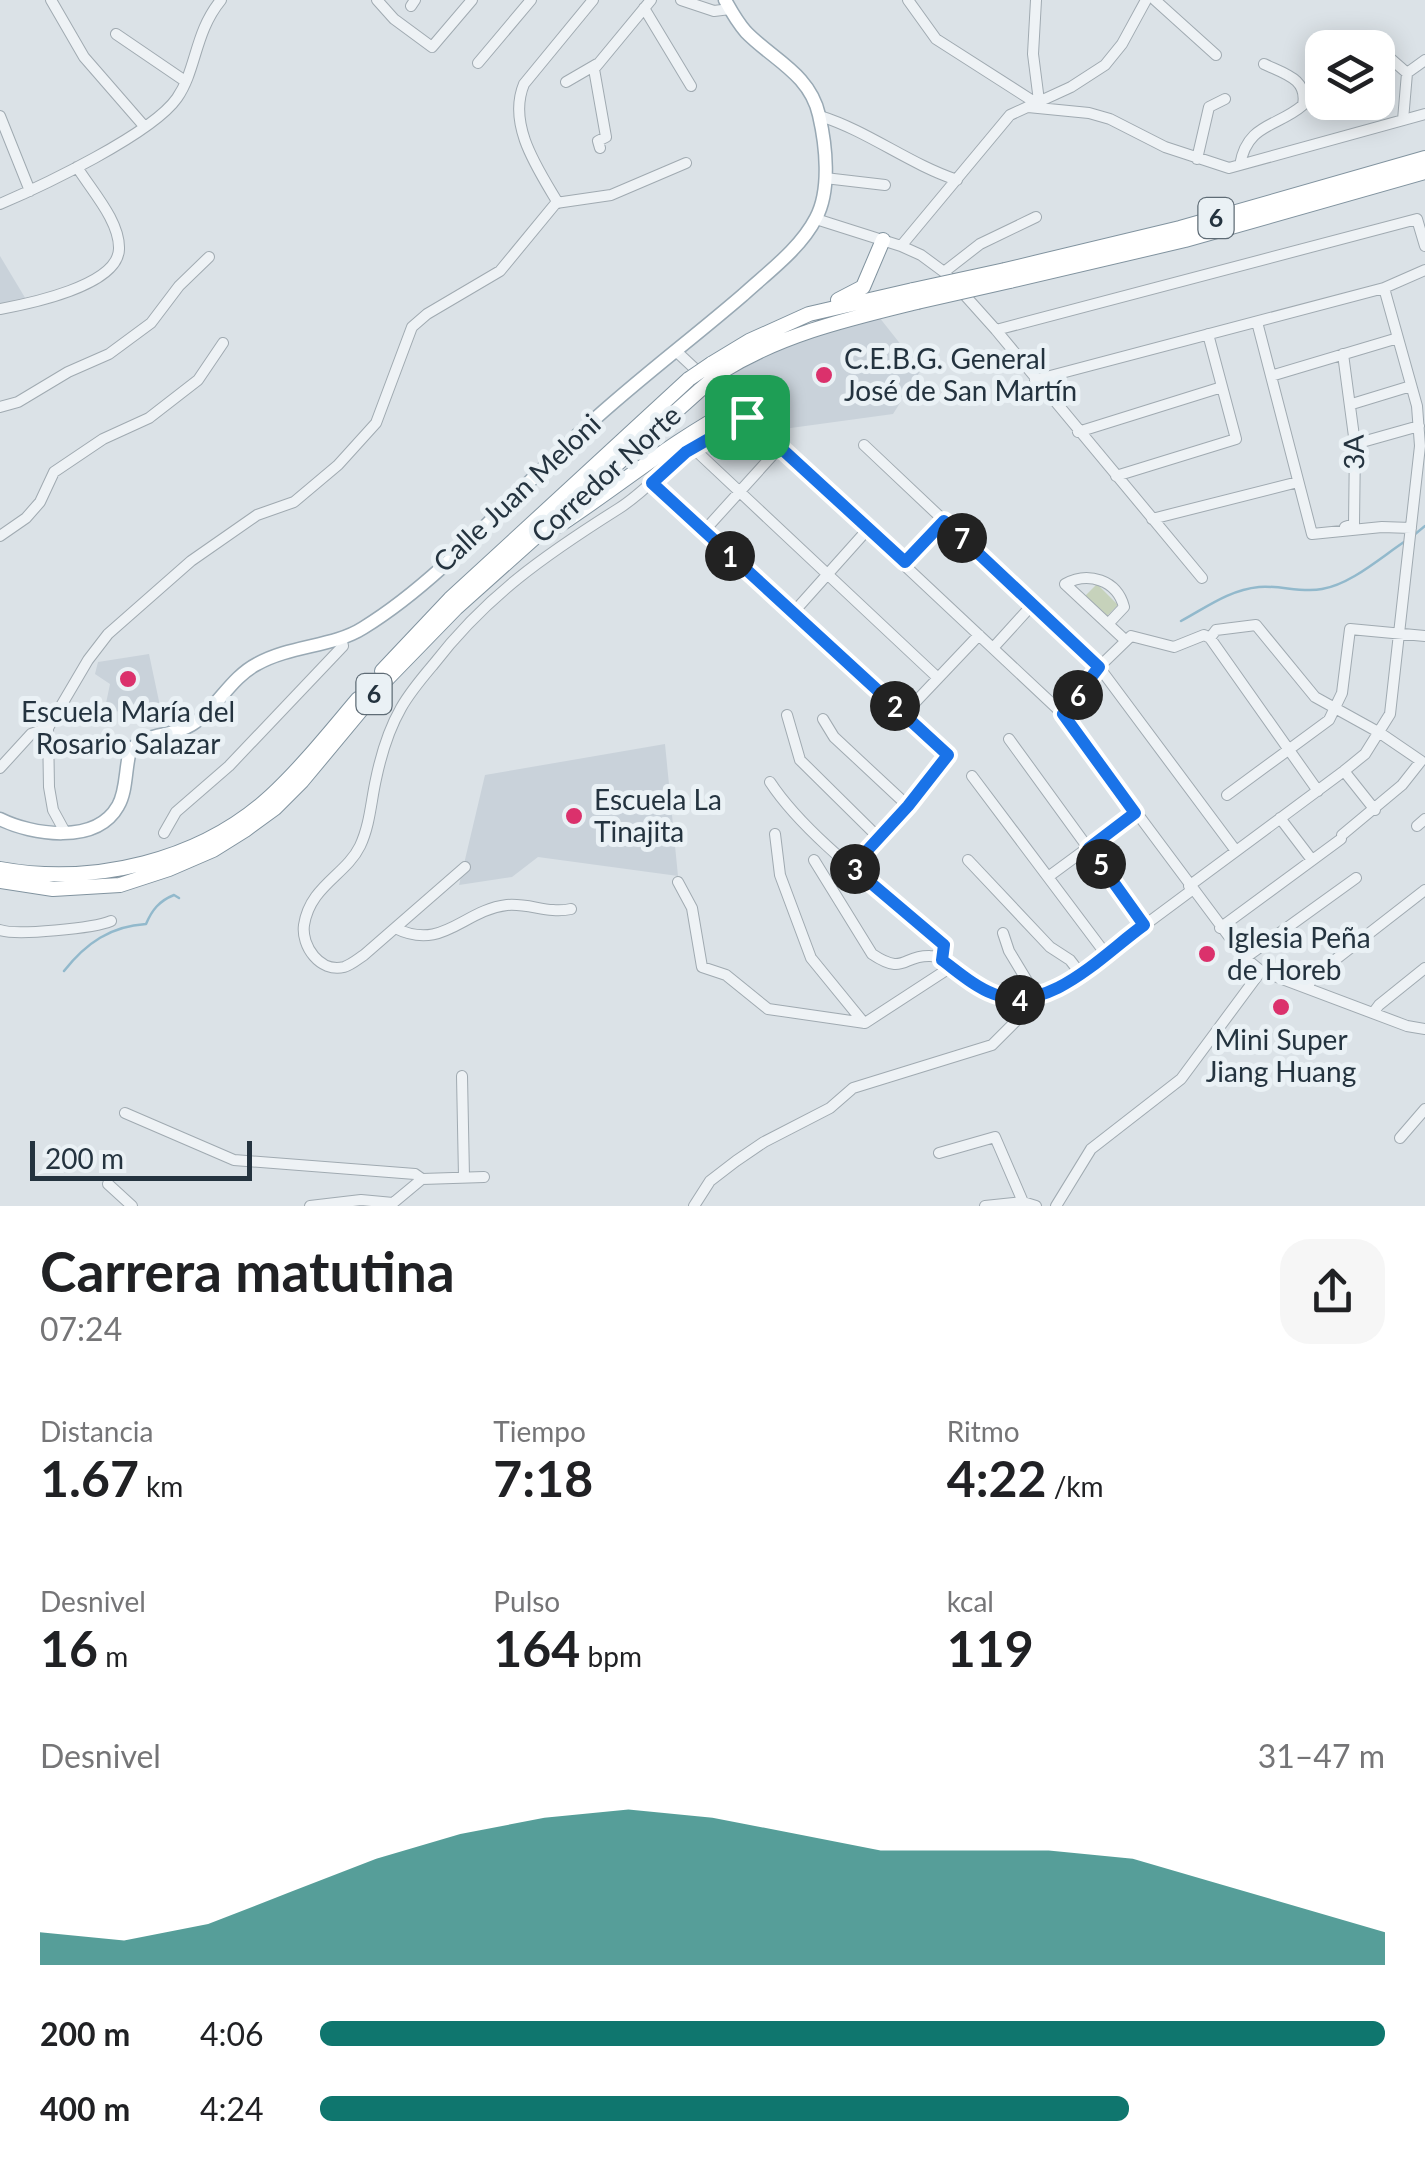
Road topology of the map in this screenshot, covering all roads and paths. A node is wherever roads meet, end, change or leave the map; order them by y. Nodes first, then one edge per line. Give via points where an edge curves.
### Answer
1 (51, 0) edge
2 (221, 0) edge
3 (377, 0) edge
4 (472, 0) edge
5 (593, 0) edge
6 (681, 0) edge
7 (908, 0) edge
8 (1036, 0) edge
9 (1146, 0) edge
10 (1155, 0) edge
11 (523, 3) edge
12 (647, 4) edge
13 (728, 5) edge
14 (116, 34) dead end
15 (1216, 55) dead end
16 (1425, 60) edge
17 (1395, 62) edge
18 (478, 63) dead end
19 (598, 64) junction
20 (1264, 64) dead end
21 (1408, 73) junction
22 (185, 82) junction
23 (566, 82) dead end
24 (691, 86) dead end
25 (1305, 93) joint
26 (1225, 100) dead end
27 (1034, 104) junction
28 (1425, 114) edge
29 (0, 116) edge
30 (820, 116) junction
31 (1403, 120) junction
32 (144, 126) junction
33 (600, 148) dead end
34 (1425, 158) edge
35 (1196, 159) junction
36 (686, 163) dead end
37 (1240, 165) junction
38 (77, 167) junction
39 (1425, 172) edge
40 (824, 178) junction
41 (958, 180) junction
42 (885, 185) dead end
43 (30, 191) junction
44 (558, 202) junction
45 (0, 204) edge
46 (1036, 217) dead end
47 (816, 218) junction
48 (883, 240) junction
49 (901, 246) junction
50 (1425, 246) edge
51 (209, 257) dead end
52 (1425, 270) edge
53 (944, 272) junction
54 (1008, 275) junction
55 (1384, 288) junction
56 (915, 296) junction
57 (0, 309) edge
58 (809, 314) junction
59 (1257, 322) junction
60 (996, 330) junction
61 (1208, 334) junction
62 (1398, 338) junction
63 (224, 343) dead end
64 (677, 352) junction
65 (1344, 354) junction
66 (716, 368) junction
67 (1271, 376) junction
68 (1035, 380) junction
69 (695, 384) junction
70 (1412, 386) junction
71 (1222, 387) junction
72 (1352, 404) junction
73 (0, 407) edge
74 (742, 412) junction
75 (1419, 426) junction
76 (1078, 432) junction
77 (1355, 444) junction
78 (864, 445) dead end
79 (780, 447) junction
80 (694, 448) junction
81 (1116, 476) junction
82 (1298, 482) junction
83 (652, 483) junction
84 (740, 492) junction
85 (1152, 519) junction
86 (944, 521) junction
87 (868, 529) junction
88 (1411, 529) junction
89 (704, 531) junction
90 (1330, 532) junction
91 (0, 536) edge
92 (520, 551) junction
93 (905, 562) junction
94 (828, 574) junction
95 (1202, 578) dead end
96 (1033, 604) junction
97 (792, 614) junction
98 (1108, 624) junction
99 (1400, 632) junction
100 (979, 635) junction
101 (1425, 636) edge
102 (340, 638) junction
103 (1210, 638) junction
104 (1124, 640) junction
105 (993, 648) junction
106 (1099, 667) junction
107 (938, 678) junction
108 (1336, 709) junction
109 (904, 714) junction
110 (1063, 714) junction
111 (787, 715) dead end
112 (823, 720) dead end
113 (48, 728) junction
114 (1380, 733) junction
115 (1008, 739) dead end
116 (1291, 750) junction
117 (0, 768) edge
118 (1344, 772) junction
119 (972, 776) dead end
120 (770, 782) dead end
121 (1318, 791) junction
122 (1227, 795) dead end
123 (908, 806) junction
124 (1375, 810) junction
125 (1135, 813) junction
126 (1280, 818) junction
127 (0, 819) edge
128 (65, 832) junction
129 (164, 834) dead end
130 (775, 834) dead end
131 (880, 838) junction
132 (1089, 848) junction
133 (1236, 850) junction
134 (0, 860) edge
135 (814, 860) dead end
136 (968, 860) dead end
137 (1312, 860) junction
138 (465, 867) dead end
139 (852, 867) junction
140 (0, 869) edge
141 (1048, 877) junction
142 (1356, 878) dead end
143 (50, 882) junction
144 (678, 882) dead end
145 (0, 885) edge
146 (1190, 888) junction
147 (1425, 890) edge
148 (570, 910) dead end
149 (112, 921) dead end
150 (1144, 925) junction
151 (395, 928) junction
152 (1220, 928) junction
153 (0, 930) edge
154 (1003, 933) dead end
155 (1105, 953) junction
156 (1245, 958) junction
157 (946, 964) junction
158 (1425, 968) edge
159 (1261, 971) junction
160 (1080, 973) junction
161 (1307, 988) junction
162 (1038, 999) junction
163 (1016, 1000) junction
164 (1374, 1013) junction
165 (864, 1023) junction
166 (1425, 1029) edge
167 (462, 1076) dead end
168 (1425, 1108) edge
169 (125, 1113) dead end
170 (1400, 1138) dead end
171 (938, 1153) dead end
172 (484, 1177) dead end
173 (464, 1178) junction
174 (422, 1179) junction
175 (108, 1184) dead end
176 (1023, 1202) junction
177 (132, 1206) edge
178 (310, 1206) edge
179 (694, 1206) edge
180 (985, 1206) edge
181 (1036, 1206) edge
182 (1056, 1206) edge

1 - 32 street via 95,72
2 - 22 street via 200,34
3 - 4 street via 432,48
5 - 44 street via 520,94 524,140
6 - 13 street via 714,11
7 - 27 street via 936,39
8 - 27 street
9 - 27 street via 1105,65
10 - 15 street
11 - 18 street
12 - 19 street
12 - 24 street
13 - 30 main road, Calle Juan Meloni via 744,30 797,74
14 - 22 street
16 - 21 street
17 - 21 street
19 - 23 street
19 - 33 street via 594,79 606,137 598,141
20 - 25 street
21 - 31 street
22 - 32 street via 177,98
25 - 37 street via 1301,108 1246,143
26 - 35 street via 1208,107
27 - 35 street via 1110,119
27 - 41 street via 1010,115
28 - 31 street
29 - 43 street
30 - 40 main road, Calle Juan Meloni
30 - 41 street
31 - 37 street
32 - 38 street
34 - 54 highway, Corredor Norte / 6
35 - 37 street
36 - 44 street via 629,190
38 - 43 street
38 - 57 street via 113,226 119,247 114,263 63,296
39 - 54 highway, Corredor Norte / 6 via 1186,240
40 - 42 street
40 - 47 main road, Calle Juan Meloni
41 - 49 street
43 - 45 street
44 - 113 street via 500,272 412,327 376,423 338,464 294,502 257,515 191,561 108,634
46 - 53 street via 980,244
47 - 48 street
47 - 64 main road, Calle Juan Meloni via 784,258
48 - 49 street
48 - 58 highway via 863,288
49 - 53 street
50 - 60 street via 1417,219
51 - 73 street via 152,324 109,354
52 - 55 street
53 - 60 street
54 - 56 highway, Corredor Norte / 6, bridge
55 - 59 street
55 - 62 street
56 - 58 highway, Corredor Norte / 6
56 - 66 highway, Corredor Norte / 6
58 - 66 highway, Corredor Norte / 6 via 749,341
59 - 61 street
59 - 67 street
60 - 68 street
61 - 68 street
61 - 71 street
62 - 65 street
62 - 70 street
63 - 91 street via 198,380 149,418 103,438 54,472 40,502
64 - 74 street
64 - 102 main road, Calle Juan Meloni via 589,424 434,572
65 - 67 street
65 - 72 street, 3A
66 - 69 highway, Corredor Norte / 6, bridge
67 - 82 street
68 - 76 street
69 - 92 highway, Corredor Norte / 6
69 - 143 highway, Corredor Norte / 6 via 425,624 296,772 238,822 164,857
70 - 72 street
70 - 75 street
71 - 76 street
71 - 81 street via 1236,440
72 - 77 street, 3A
74 - 79 street
74 - 80 street
74 - 92 highway via 671,444
75 - 77 street
75 - 88 street
76 - 81 street
77 - 90 street, 3A via 1354,524
78 - 86 street
79 - 84 street
79 - 87 street
80 - 83 street
80 - 84 street
81 - 85 street
82 - 85 street
82 - 90 street via 1312,534
83 - 89 street
83 - 151 street via 510,582 462,626 401,708 366,832 312,901 303,936 314,956 332,968 346,966
84 - 89 street
84 - 94 street
85 - 95 street
86 - 93 street
86 - 96 street
87 - 93 street
87 - 94 street
88 - 90 street
88 - 99 street
89 - 97 street
92 - 143 highway, Corredor Norte / 6 via 431,632 302,781 245,830 170,870 120,886
93 - 100 street
94 - 97 street
94 - 107 street
96 - 105 street
96 - 106 street
97 - 109 street
98 - 98 street via 1094,610 1065,584 1081,576 1111,587 1124,607
98 - 104 street
99 - 101 street
99 - 108 street via 1350,629
99 - 114 street via 1395,694
100 - 105 street
100 - 107 street
102 - 128 main road, Calle Juan Meloni via 271,656 191,725 143,738 130,751 118,808 92,828
102 - 129 street via 343,646 310,684 176,812
103 - 104 street via 1174,647 1137,636
103 - 108 street via 1216,630 1256,625 1314,697
103 - 116 street
104 - 106 street
105 - 110 street
106 - 110 street
106 - 133 street
107 - 109 street
108 - 114 street
108 - 116 street
109 - 123 street via 948,755
110 - 125 street
111 - 131 street via 800,760
112 - 123 street
113 - 117 street via 31,734
113 - 128 street via 51,798
114 - 118 street
114 - 124 street via 1421,761
115 - 132 street
116 - 121 street
116 - 122 street
118 - 121 street
118 - 124 street
119 - 141 street
120 - 139 street
121 - 126 street
123 - 131 street
124 - 137 street
125 - 132 street
125 - 146 street
126 - 133 street
126 - 137 street
127 - 128 main road, Calle Juan Meloni via 34,833
130 - 165 street via 780,875 811,958
131 - 139 street
132 - 141 street
132 - 150 street
133 - 146 street
134 - 143 highway
135 - 157 street via 872,954 898,966 930,956
136 - 160 street
137 - 152 street
138 - 151 street
139 - 157 street via 944,945
140 - 143 highway, Corredor Norte / 6
141 - 155 street
142 - 156 street
143 - 145 highway, Corredor Norte / 6
144 - 165 street via 692,908 702,967 726,975 768,1009
146 - 150 street
146 - 152 street
147 - 161 street via 1312,977
148 - 151 street via 504,905 428,937
149 - 153 street via 26,934
150 - 155 street
152 - 156 street
154 - 162 street
155 - 160 street
156 - 159 street
157 - 163 street via 992,994
157 - 165 street
158 - 164 street
159 - 161 street
159 - 182 street via 1181,1078 1092,1149
160 - 162 street
161 - 164 street
162 - 163 street
163 - 179 street via 1023,1014 992,1045 853,1088 736,1161 710,1181
164 - 166 street
167 - 173 street
168 - 170 street
169 - 174 street via 234,1160
171 - 176 street via 996,1137
172 - 173 street
173 - 174 street
174 - 178 street via 392,1203
175 - 177 street
176 - 180 street
176 - 181 street

